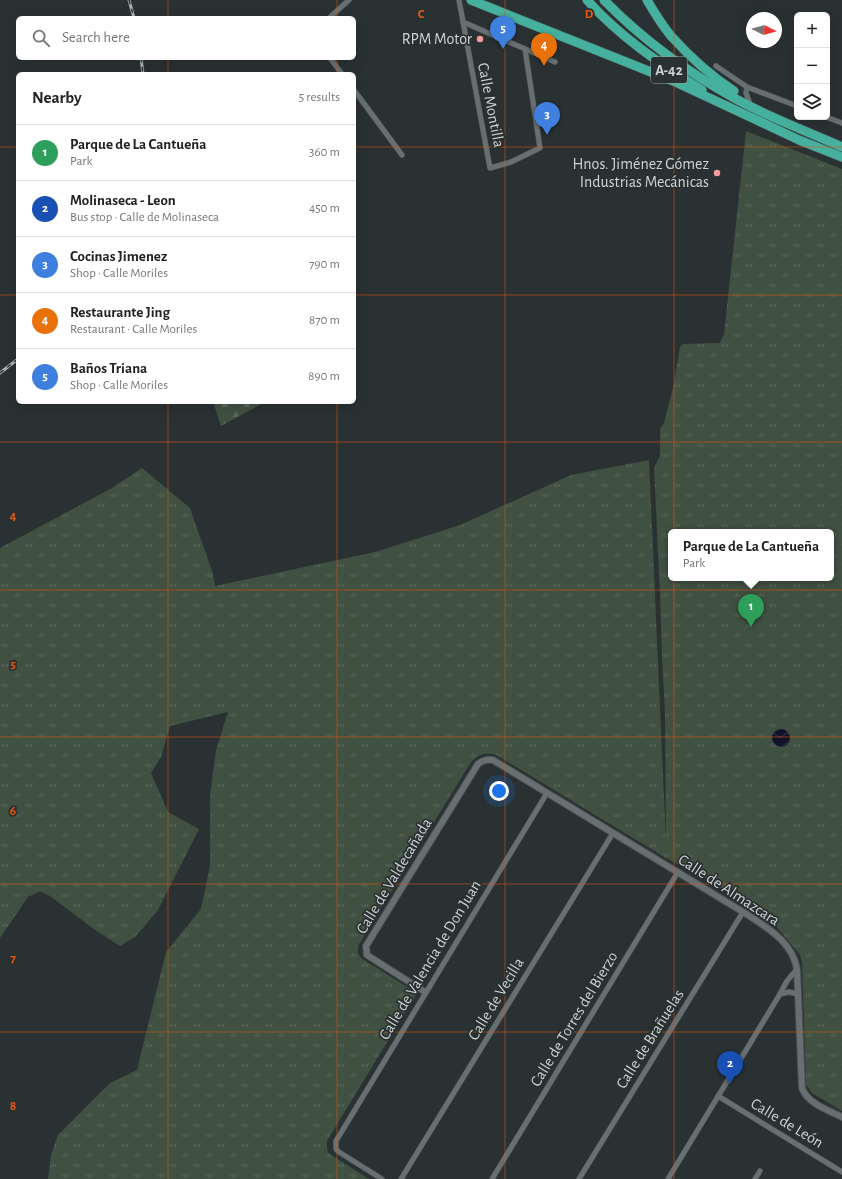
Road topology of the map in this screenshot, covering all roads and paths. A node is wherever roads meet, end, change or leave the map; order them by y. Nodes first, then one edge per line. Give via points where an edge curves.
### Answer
1 (350, 0) edge
2 (459, 0) edge
3 (471, 0) edge
4 (481, 0) edge
5 (587, 0) edge
6 (604, 0) edge
7 (647, 0) edge
8 (331, 16) edge
9 (463, 22) junction
10 (530, 23) junction
11 (525, 49) junction
12 (332, 60) edge
13 (556, 62) dead end
14 (716, 66) dead end
15 (340, 72) edge
16 (747, 87) junction
17 (356, 93) edge
18 (752, 105) junction
19 (794, 105) edge
20 (830, 118) edge
21 (763, 123) junction
22 (842, 123) edge
23 (842, 147) edge
24 (402, 154) dead end
25 (842, 157) edge
26 (488, 759) joint
27 (546, 793) junction
28 (613, 833) junction
29 (678, 872) junction
30 (743, 912) junction
31 (797, 969) junction
32 (425, 992) junction
33 (780, 994) junction
34 (798, 994) junction
35 (718, 1096) junction
36 (842, 1117) edge
37 (760, 1171) dead end
38 (842, 1172) edge
39 (382, 1179) edge
40 (401, 1179) edge
41 (492, 1179) edge
42 (579, 1179) edge
43 (668, 1179) edge
44 (755, 1179) edge

1 - 8 street
2 - 9 street, Calle Montilla
3 - 10 highway
4 - 10 highway
5 - 21 highway, A-42 via 627,39 648,55 708,94
6 - 18 highway, A-42 via 671,57 736,99
7 - 18 highway via 670,35 683,48
9 - 11 street
9 - 11 street, Calle Montilla via 490,168 511,162 540,148
10 - 21 highway via 671,80
11 - 13 street
12 - 15 street
14 - 16 street
16 - 18 street via 746,93
16 - 19 street
17 - 24 street
18 - 23 highway, A-42
20 - 22 street
21 - 25 highway, A-42
26 - 27 street, Calle de Almazcara
26 - 32 street, Calle de Valdecañada via 478,764 366,946 367,955
27 - 28 street, Calle de Almazcara
27 - 32 street, Calle de Valencia de Don Juan
28 - 29 street, Calle de Almazcara
28 - 40 street, Calle de Vecilla
29 - 30 street, Calle de Almazcara
29 - 41 street, Calle de Torres del Bierzo
30 - 31 street, Calle de Almazcara via 778,936 795,960
30 - 42 street, Calle de Brañuelas
31 - 33 street
31 - 34 street, Calle de Almazcara
32 - 39 street, Calle de Valencia de Don Juan via 336,1141 336,1149 339,1152
33 - 34 street
33 - 35 street
34 - 36 street, Calle de Almazcara via 802,1088 816,1105
35 - 38 street, Calle de León
35 - 43 street
37 - 44 street

